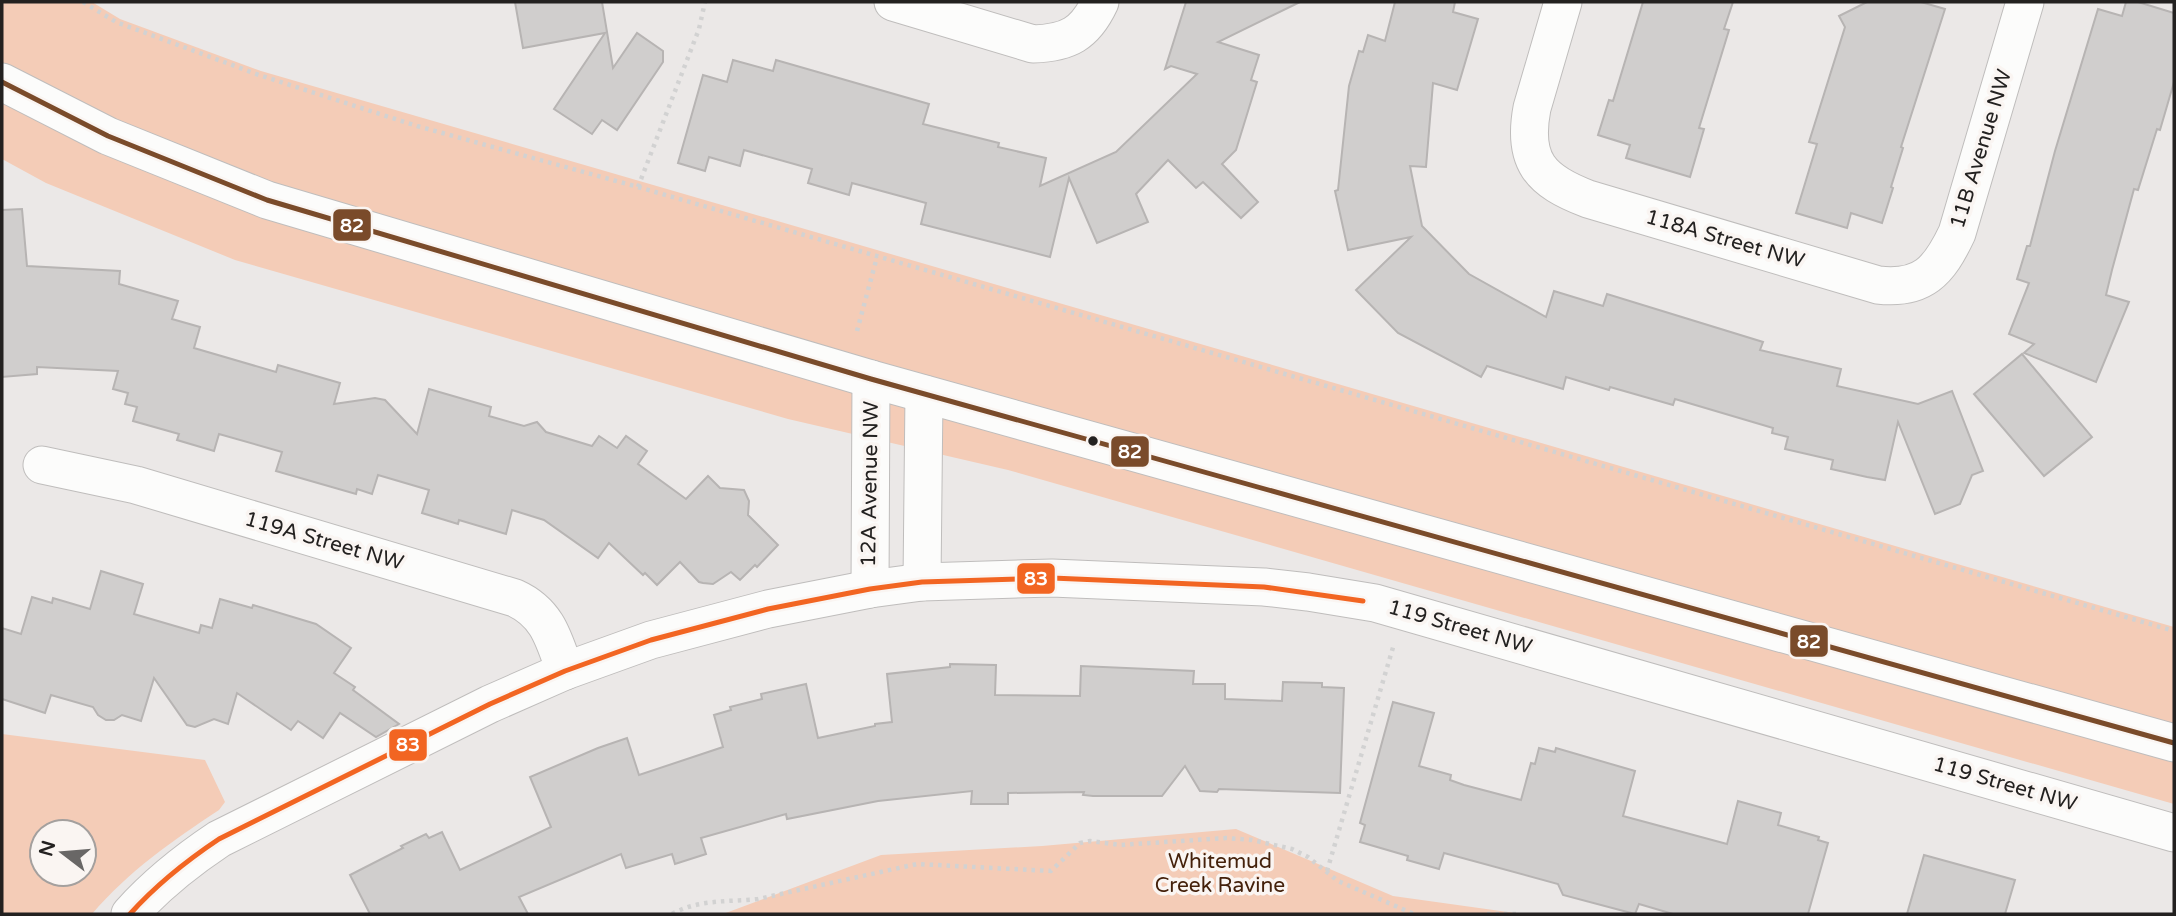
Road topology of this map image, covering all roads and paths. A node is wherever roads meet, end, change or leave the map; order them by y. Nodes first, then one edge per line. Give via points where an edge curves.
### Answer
1 (83, 2) edge
2 (705, 2) edge
3 (892, 2) edge
4 (1100, 2) edge
5 (1563, 2) edge
6 (2025, 2) edge
7 (2, 82) edge
8 (638, 187) junction
9 (877, 257) junction
10 (1916, 283) joint
11 (857, 331) dead end
12 (872, 380) junction
13 (924, 394) junction
14 (41, 466) dead end
15 (922, 582) junction
16 (870, 589) junction
17 (2174, 631) edge
18 (1397, 635) dead end
19 (565, 671) junction
20 (2174, 743) edge
21 (2174, 833) edge
22 (1327, 872) junction
23 (130, 914) edge
24 (672, 914) edge
25 (1414, 914) edge
26 (1487, 914) edge
27 (1504, 914) edge
28 (1516, 914) edge

1 - 8 path via 116,22 258,75 417,126
2 - 8 path via 699,29
3 - 4 street via 1033,44 1068,39 1083,28
5 - 10 street, 118A Street NW via 1528,125 1534,158 1551,181 1588,199 1878,285
6 - 10 street, 11B Avenue NW via 1957,233 1939,266
7 - 12 street via 108,136 267,200
8 - 9 path
9 - 11 path
9 - 17 path
12 - 13 street
12 - 16 street, 12A Avenue NW
13 - 15 street
13 - 20 street
14 - 19 street, 119A Street NW via 136,485 515,598 545,621
15 - 16 street, 119 Street NW
15 - 21 street, 119 Street NW via 1104,579 1264,587 1356,599
16 - 19 street, 119 Street NW via 704,625
18 - 22 path
19 - 23 street, 119 Street NW via 219,839 161,883
22 - 24 path via 1292,849 1252,839 1120,845 1090,841 1080,843 1051,871 917,864 758,899 703,902
22 - 25 path
26 - 27 path
27 - 28 path

